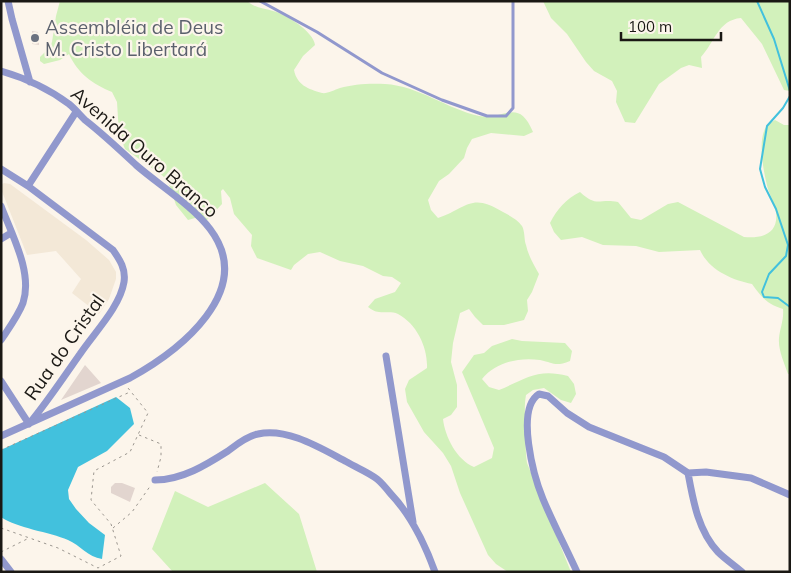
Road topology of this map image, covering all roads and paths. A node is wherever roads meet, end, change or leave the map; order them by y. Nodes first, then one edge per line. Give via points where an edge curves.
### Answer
1 (8, 1) edge
2 (260, 1) edge
3 (513, 1) edge
4 (1, 71) edge
5 (30, 82) junction
6 (76, 112) junction
7 (1, 169) edge
8 (28, 186) junction
9 (1, 206) edge
10 (11, 233) junction
11 (1, 239) edge
12 (1, 340) edge
13 (386, 356) dead end
14 (1, 381) edge
15 (30, 424) junction
16 (138, 434) junction
17 (1, 436) edge
18 (1, 450) edge
19 (688, 473) junction
20 (155, 480) junction
21 (790, 495) edge
22 (414, 525) junction
23 (1, 528) edge
24 (112, 529) junction
25 (29, 538) junction
26 (1, 552) edge
27 (1, 559) edge
28 (11, 572) edge
29 (436, 572) edge
30 (577, 572) edge
31 (742, 572) edge

1 - 5 street
2 - 3 lane via 382,73 487,116 506,116 513,108
4 - 5 street, Avenida Ouro Branco
5 - 6 street, Avenida Ouro Branco via 69,104
6 - 8 street
6 - 15 street, Avenida Ouro Branco via 211,230 222,253 223,279 220,292 206,317 192,334 151,367
7 - 8 street, Rua do Cristal
8 - 15 street, Rua do Cristal via 113,250 121,260 125,274 116,304
9 - 10 street
10 - 11 street
10 - 12 street via 23,262 26,292 17,316
13 - 22 street
14 - 15 street
15 - 17 street, Avenida Ouro Branco
16 - 18 path via 148,413 131,391
16 - 20 path via 161,444
16 - 24 path via 130,452 94,471 91,500
19 - 21 street via 750,478
19 - 30 street via 664,457 589,427 548,396 536,396 528,407 527,424 534,465 542,497
19 - 31 street via 695,506 707,535 718,551
20 - 22 street via 168,480 190,472 258,434 272,433 298,438 378,479
20 - 24 path via 132,512
22 - 29 street
23 - 25 path
24 - 25 path via 121,556 98,568
25 - 26 path
27 - 28 street

